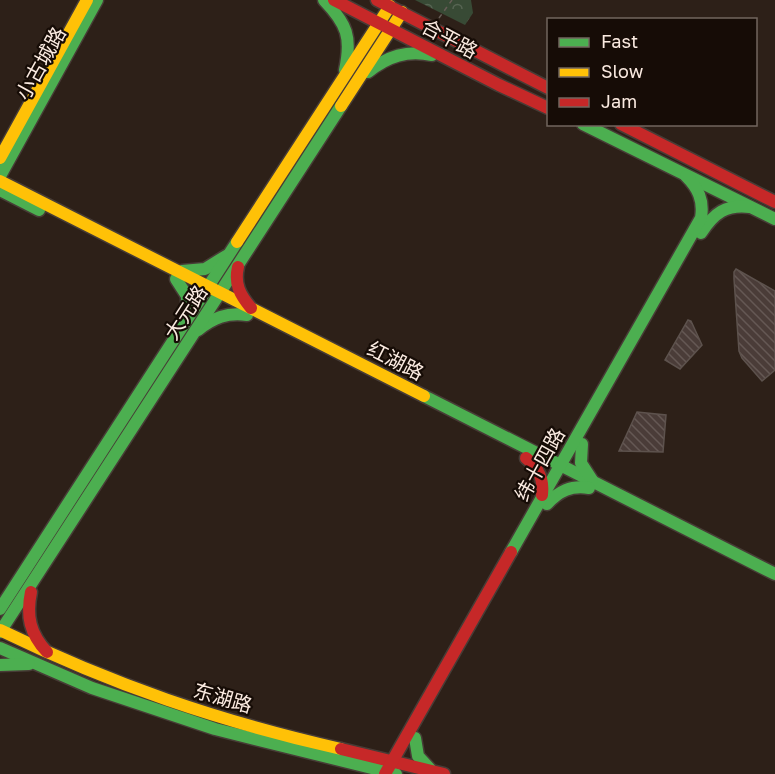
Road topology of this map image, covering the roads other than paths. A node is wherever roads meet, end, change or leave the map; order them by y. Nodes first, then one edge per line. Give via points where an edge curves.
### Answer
1 (87, 0) edge
2 (97, 0) edge
3 (324, 0) edge
4 (334, 0) edge
5 (377, 0) edge
6 (390, 6) junction
7 (402, 12) junction
8 (379, 23) junction
9 (391, 29) junction
10 (447, 58) junction
11 (342, 80) junction
12 (354, 87) junction
13 (547, 87) edge
14 (547, 107) edge
15 (588, 126) edge
16 (625, 126) edge
17 (3, 156) edge
18 (683, 173) junction
19 (0, 178) edge
20 (0, 190) edge
21 (0, 196) edge
22 (22, 197) junction
23 (775, 202) edge
24 (752, 207) junction
25 (775, 219) edge
26 (231, 252) junction
27 (240, 263) junction
28 (175, 274) junction
29 (212, 293) junction
30 (249, 311) junction
31 (184, 325) junction
32 (193, 335) junction
33 (578, 442) junction
34 (530, 456) junction
35 (562, 471) junction
36 (595, 487) junction
37 (544, 502) junction
38 (775, 574) edge
39 (22, 575) junction
40 (33, 583) junction
41 (775, 583) edge
42 (0, 596) edge
43 (0, 609) edge
44 (0, 631) edge
45 (0, 648) edge
46 (47, 652) junction
47 (0, 665) edge
48 (41, 666) junction
49 (411, 738) junction
50 (363, 753) junction
51 (351, 762) junction
52 (393, 770) edge
53 (439, 773) edge
54 (367, 774) edge

1 - 17 main road, 小古城路
2 - 17 main road, 小古城路
3 - 11 main road via 347,28 349,52
4 - 8 main road, 合平路
5 - 6 main road, 合平路
6 - 7 main road, 合平路
6 - 8 main road, 大元路
7 - 9 main road, 大元路
7 - 13 main road, 合平路
8 - 9 main road, 合平路
8 - 11 main road, 大元路
9 - 10 main road, 合平路
9 - 12 main road, 大元路
10 - 12 main road via 416,52 389,56
10 - 14 main road, 合平路
11 - 26 main road, 大元路
12 - 27 main road, 大元路
15 - 18 main road
16 - 23 main road
17 - 19 main road, 小古城路
17 - 22 main road
18 - 24 main road
18 - 33 main road, 纬十四路 via 702,198 701,218
19 - 22 main road, 红湖路
20 - 22 main road, 红湖路
21 - 22 main road
22 - 28 main road, 红湖路
24 - 25 main road
24 - 33 main road, 纬十四路 via 726,207 707,222
26 - 28 main road via 201,271
26 - 29 main road, 大元路
27 - 29 main road, 大元路
27 - 30 main road via 237,285
28 - 29 main road, 红湖路
28 - 31 main road via 189,300
29 - 30 main road, 红湖路
29 - 31 main road, 大元路
29 - 32 main road, 大元路
30 - 32 main road via 216,316
30 - 34 main road, 红湖路
31 - 39 main road, 大元路
32 - 40 main road, 大元路
33 - 34 main road via 558,453
33 - 35 main road, 纬十四路
33 - 36 main road via 583,469
34 - 35 main road, 红湖路
34 - 37 main road via 542,478
35 - 36 main road, 红湖路
35 - 37 main road, 纬十四路
36 - 37 main road via 569,488
36 - 38 main road, 红湖路
36 - 41 main road, 红湖路
37 - 49 main road, 纬十四路
39 - 42 main road
39 - 43 main road, 大元路
40 - 44 main road, 大元路
40 - 46 main road via 28,623
44 - 46 main road, 东湖路
45 - 48 main road, 东湖路
46 - 48 main road via 38,659
46 - 50 main road, 东湖路 via 171,703
47 - 48 main road
48 - 51 main road, 东湖路 via 92,688 215,729
49 - 50 main road via 392,749
49 - 52 main road, 纬十四路
49 - 53 main road via 417,757
50 - 52 main road, 东湖路
51 - 52 main road, 东湖路
51 - 54 main road
52 - 53 main road, 东湖路

